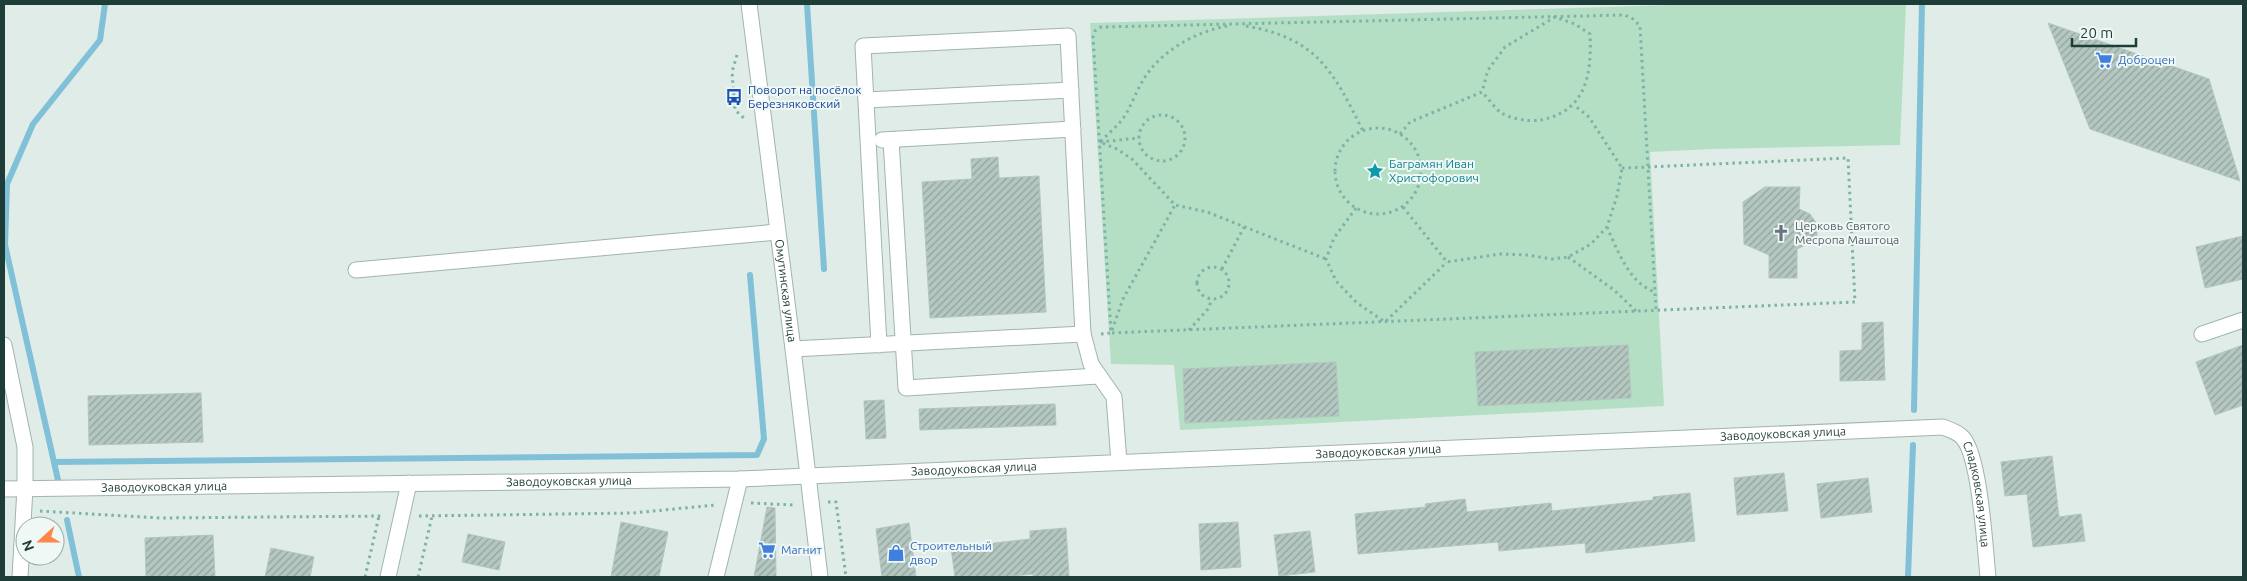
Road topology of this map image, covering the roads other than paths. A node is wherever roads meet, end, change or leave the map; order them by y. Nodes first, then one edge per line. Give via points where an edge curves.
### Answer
1 (749, 4) edge
2 (1071, 90) junction
3 (866, 100) junction
4 (1072, 129) junction
5 (891, 140) junction
6 (868, 141) junction
7 (777, 232) junction
8 (356, 270) dead end
9 (2243, 320) edge
10 (1083, 334) junction
11 (2202, 334) dead end
12 (903, 344) junction
13 (4, 345) edge
14 (879, 345) junction
15 (793, 349) junction
16 (1098, 376) junction
17 (1943, 427) joint
18 (1119, 462) junction
19 (808, 476) junction
20 (740, 479) junction
21 (409, 483) junction
22 (25, 488) junction
23 (4, 489) edge
24 (20, 577) edge
25 (388, 577) edge
26 (716, 577) edge
27 (820, 577) edge
28 (1988, 577) edge

1 - 7 street, Омутинская улица
2 - 3 street
2 - 3 street via 1068,36 863,46
2 - 4 street
3 - 6 street
4 - 5 street
4 - 10 street
5 - 6 street
5 - 12 street
6 - 14 street
7 - 8 street
7 - 15 street, Омутинская улица
9 - 11 street
10 - 12 street
10 - 16 street
12 - 14 street
12 - 16 street via 906,388
13 - 22 street via 25,448
14 - 15 street
15 - 19 street, Омутинская улица
16 - 18 street via 1114,397
17 - 18 street, Заводоуковская улица
17 - 28 street, Сладковская улица via 1964,439 1974,461
18 - 19 street, Заводоуковская улица
19 - 20 street, Заводоуковская улица
19 - 27 street, Омутинская улица
20 - 21 street, Заводоуковская улица
20 - 26 street
21 - 22 street, Заводоуковская улица
21 - 25 street
22 - 23 street, Заводоуковская улица
22 - 24 street

